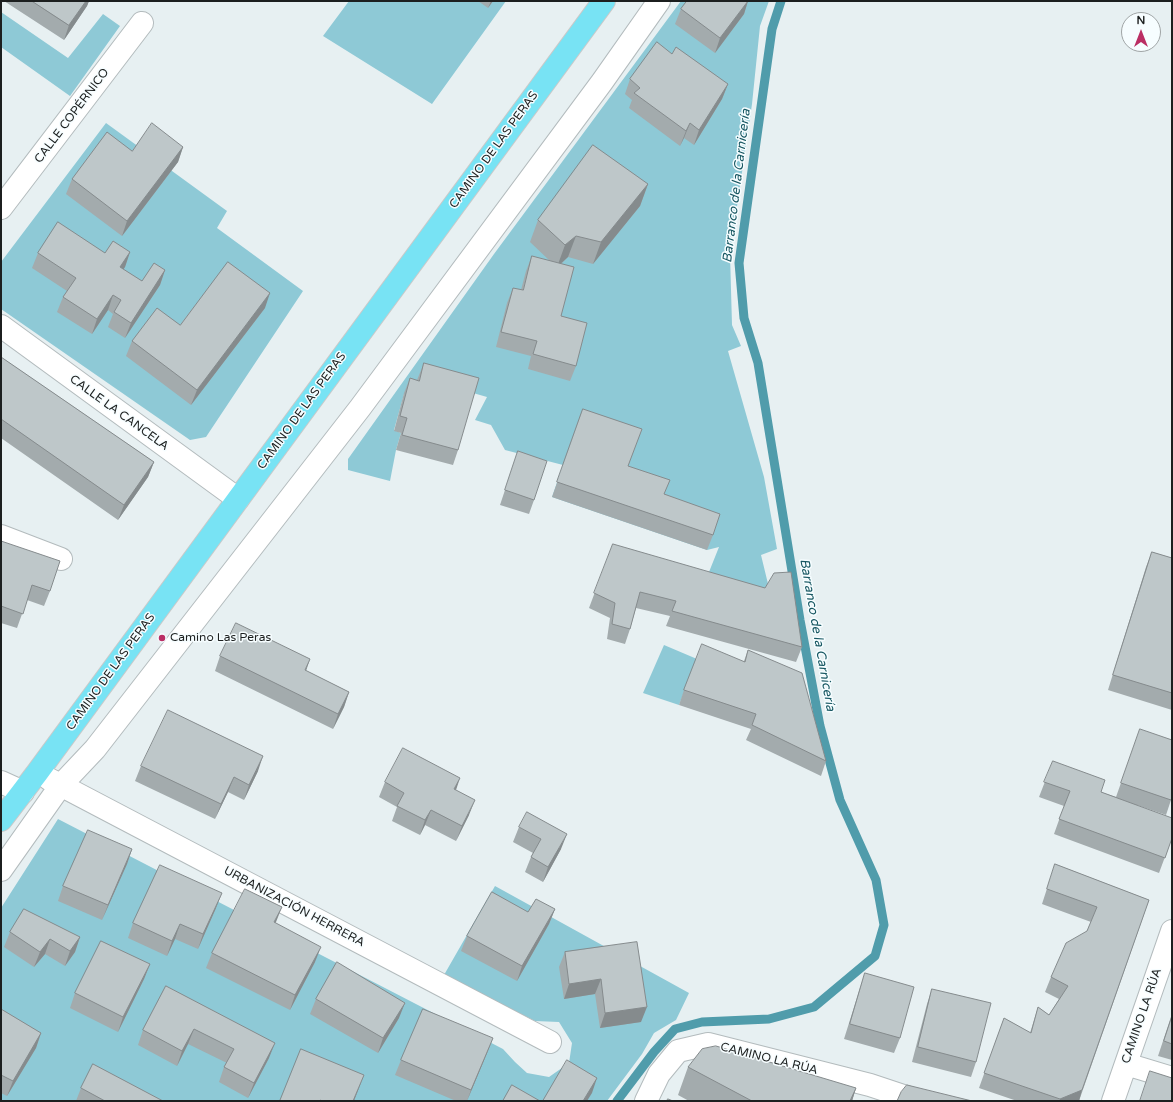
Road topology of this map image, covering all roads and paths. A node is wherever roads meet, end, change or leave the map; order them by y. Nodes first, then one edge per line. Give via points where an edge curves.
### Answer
1 (604, 1) edge
2 (659, 1) edge
3 (142, 23) dead end
4 (1, 208) edge
5 (1, 326) edge
6 (238, 499) junction
7 (1, 536) edge
8 (61, 558) dead end
9 (37, 773) junction
10 (1, 782) edge
11 (61, 785) junction
12 (23, 792) junction
13 (1, 820) edge
14 (1, 870) edge
15 (1172, 931) edge
16 (550, 1042) dead end
17 (1126, 1064) junction
18 (1172, 1078) edge
19 (870, 1093) edge
20 (646, 1101) edge
21 (918, 1101) edge
22 (1113, 1101) edge

1 - 6 main road, CAMINO DE LAS PERAS
2 - 11 street via 602,82 360,408 94,749
3 - 4 street, CALLE COPÉRNICO
5 - 6 street, CALLE LA CANCELA
6 - 9 main road, CAMINO DE LAS PERAS
7 - 8 street
9 - 11 street, URBANIZACIÓN HERRERA
9 - 12 main road, CAMINO DE LAS PERAS
10 - 12 street
11 - 14 street
11 - 16 street, URBANIZACIÓN HERRERA
12 - 13 main road, CAMINO DE LAS PERAS
15 - 17 street, CAMINO LA RÚA
17 - 18 street
17 - 22 street, CAMINO LA RÚA
19 - 20 street, CAMINO LA RÚA via 708,1044 678,1051 660,1074
19 - 21 street, CAMINO LA RÚA

